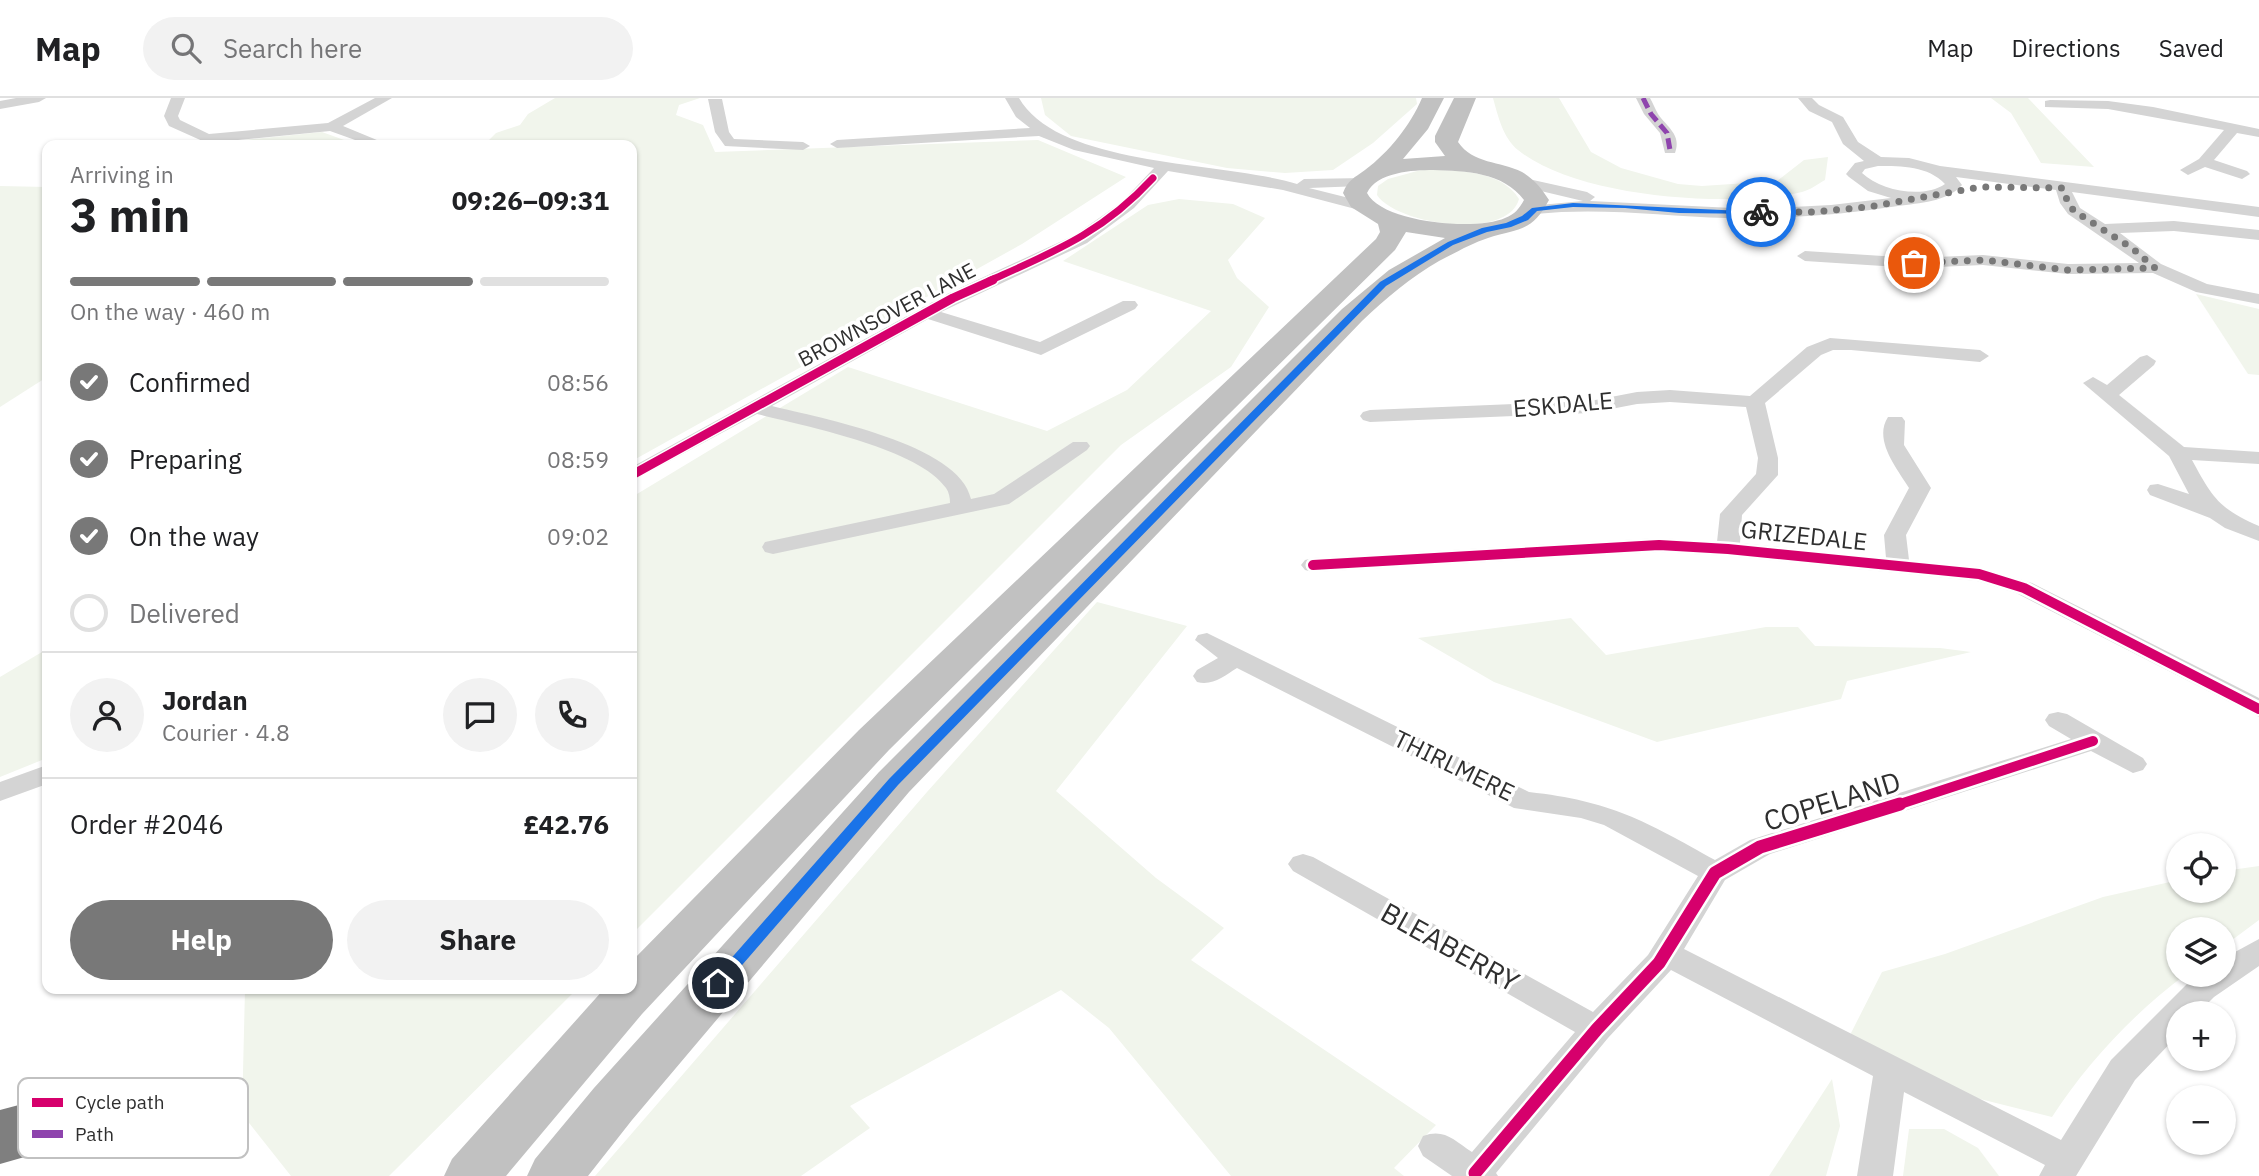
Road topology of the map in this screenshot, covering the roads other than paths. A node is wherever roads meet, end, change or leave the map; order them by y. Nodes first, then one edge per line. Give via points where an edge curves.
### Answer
1 (39, 98) edge
2 (178, 98) edge
3 (385, 98) edge
4 (715, 98) edge
5 (730, 98) edge
6 (1012, 98) edge
7 (1433, 98) edge
8 (1465, 98) edge
9 (1643, 98) edge
10 (1809, 103) edge
11 (2050, 104) dead end
12 (2153, 104) edge
13 (0, 105) edge
14 (2071, 105) junction
15 (2084, 116) dead end
16 (331, 127) junction
17 (2234, 128) junction
18 (1042, 132) junction
19 (2259, 133) edge
20 (368, 140) edge
21 (836, 144) dead end
22 (803, 146) dead end
23 (1670, 150) dead end
24 (1878, 162) junction
25 (2204, 162) junction
26 (1164, 166) junction
27 (1471, 166) junction
28 (1935, 170) junction
29 (2188, 170) dead end
30 (2242, 174) dead end
31 (1368, 176) junction
32 (1520, 182) junction
33 (1864, 183) junction
34 (1286, 186) junction
35 (2063, 188) junction
36 (1941, 193) junction
37 (1625, 205) junction
38 (1363, 206) junction
39 (1535, 209) junction
40 (1780, 211) junction
41 (2259, 212) edge
42 (1390, 220) junction
43 (2102, 229) junction
44 (1485, 230) junction
45 (2259, 235) edge
46 (1805, 256) dead end
47 (2155, 268) junction
48 (2259, 299) edge
49 (1129, 305) dead end
50 (927, 313) junction
51 (1980, 356) dead end
52 (2147, 361) dead end
53 (1755, 402) junction
54 (754, 407) junction
55 (1370, 416) dead end
56 (1895, 421) dead end
57 (1080, 446) dead end
58 (2178, 453) junction
59 (2259, 458) edge
60 (637, 472) edge
61 (2158, 490) dead end
62 (962, 506) junction
63 (2221, 515) junction
64 (2259, 534) edge
65 (773, 547) dead end
66 (1728, 549) junction
67 (1313, 565) dead end
68 (1898, 568) junction
69 (1208, 640) dead end
70 (1236, 658) junction
71 (1206, 676) dead end
72 (2259, 709) edge
73 (2058, 720) dead end
74 (2093, 741) junction
75 (2133, 764) dead end
76 (42, 776) edge
77 (0, 792) edge
78 (1303, 864) dead end
79 (1716, 873) junction
80 (1665, 953) junction
81 (2256, 956) edge
82 (2236, 967) edge
83 (637, 986) edge
84 (2204, 987) edge
85 (630, 994) edge
86 (1597, 1029) junction
87 (1891, 1068) junction
88 (1435, 1146) dead end
89 (2061, 1167) edge
90 (1478, 1175) edge
91 (472, 1176) edge
92 (555, 1176) edge
93 (1875, 1176) edge

1 - 13 street
2 - 16 street via 171,116 174,123 207,139
3 - 16 street
4 - 5 street
4 - 22 street via 722,132 730,143
6 - 18 street via 1021,114
7 - 31 highway via 1427,117 1401,149
8 - 27 highway via 1445,145
9 - 23 street via 1665,127
10 - 24 street via 1816,121
11 - 14 street
12 - 14 street
12 - 17 street
14 - 15 street
16 - 20 street
17 - 19 street
17 - 25 street
18 - 21 street
18 - 26 street via 1079,148
24 - 28 street
24 - 33 street via 1855,169 1854,174
25 - 29 street
25 - 30 street
26 - 34 street
26 - 50 street, BROWNSOVER LANE via 1128,205 1080,239
27 - 31 highway via 1419,163
27 - 32 highway
28 - 35 street
28 - 36 street via 1954,185
31 - 34 street
31 - 38 highway via 1356,188
32 - 37 street
32 - 39 highway via 1537,200
33 - 36 street via 1897,194
33 - 40 street via 1839,196
34 - 38 street
35 - 36 street via 1980,187
35 - 41 street
35 - 43 street via 2074,211
36 - 40 street via 1868,207
37 - 39 street
37 - 40 street via 1692,212
38 - 42 highway
39 - 44 highway via 1517,222
42 - 44 highway via 1436,230
42 - 83 highway via 1393,232 1386,244 874,740
43 - 45 street via 2174,226
43 - 47 street
44 - 92 highway via 1409,267 1383,284 1352,315 894,782
46 - 47 street via 1859,266 1983,260 2090,270
47 - 48 street via 2202,288
49 - 50 street via 1041,349
50 - 54 street, BROWNSOVER LANE
51 - 53 street via 1830,344 1814,351
52 - 58 street via 2100,389
53 - 55 street, ESKDALE via 1648,397 1590,407
53 - 66 street via 1768,458 1767,475 1731,514
54 - 60 street, BROWNSOVER LANE
54 - 62 street via 906,450 933,464 958,487
56 - 68 street via 1894,445 1920,488 1895,535
57 - 62 street via 1001,499
58 - 59 street
58 - 63 street via 2202,499
61 - 63 street
62 - 65 street
63 - 64 street
66 - 67 street, GRIZEDALE via 1658,545
66 - 68 street, GRIZEDALE
68 - 72 street, GRIZEDALE via 1979,574 2024,588
69 - 70 street, THIRLMERE
70 - 71 street
70 - 79 street, THIRLMERE via 1524,801 1602,814
73 - 74 street
74 - 75 street
74 - 79 street, COPELAND via 1760,847
76 - 77 street
78 - 86 street, BLEABERRY
79 - 80 street, COPELAND
80 - 86 street, COPELAND
80 - 87 street
81 - 82 street
84 - 89 street via 2123,1070
85 - 91 highway
86 - 90 street, COPELAND
87 - 89 street
87 - 93 street
88 - 90 street, COPELAND

